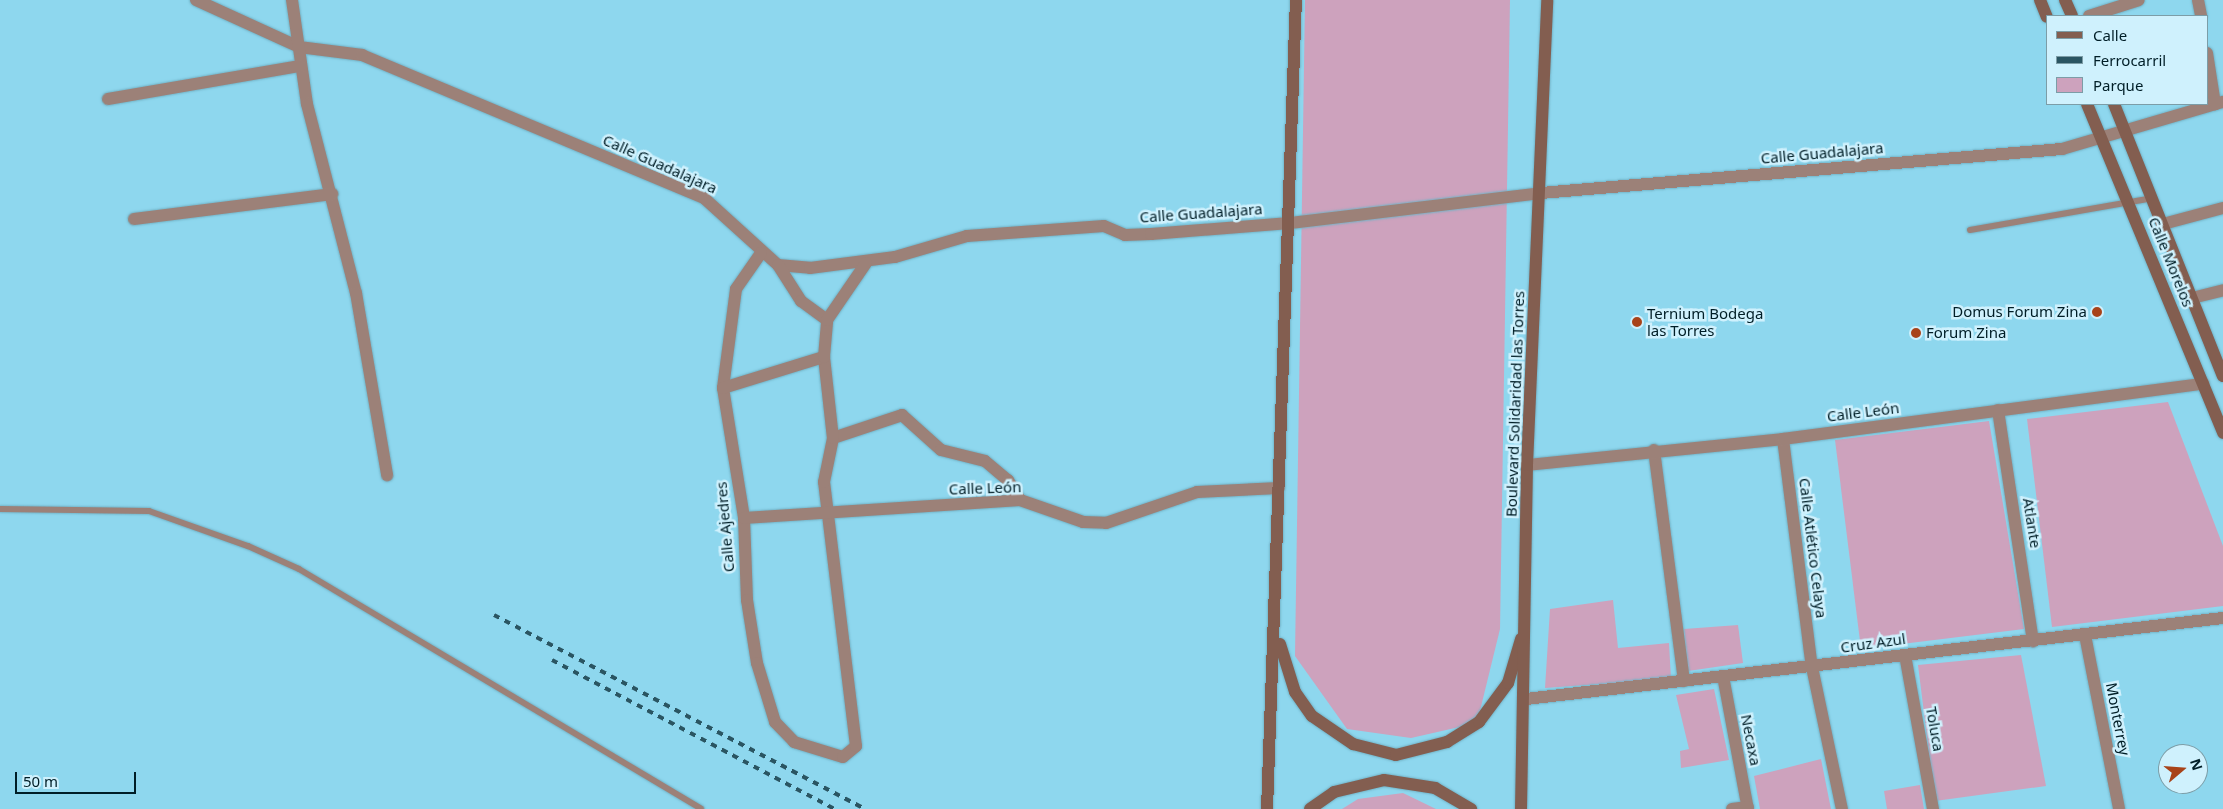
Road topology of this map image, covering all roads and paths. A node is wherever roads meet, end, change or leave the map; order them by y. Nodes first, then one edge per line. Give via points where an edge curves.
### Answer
1 (196, 0) edge
2 (292, 0) edge
3 (1296, 0) edge
4 (1547, 0) edge
5 (2040, 0) edge
6 (2065, 0) edge
7 (2139, 0) edge
8 (2198, 0) edge
9 (2046, 15) edge
10 (2072, 15) edge
11 (2092, 15) edge
12 (2201, 15) edge
13 (299, 47) junction
14 (2208, 57) edge
15 (300, 66) junction
16 (108, 99) dead end
17 (2219, 103) edge
18 (2087, 105) edge
19 (2114, 105) edge
20 (2128, 132) junction
21 (2104, 140) junction
22 (1541, 193) junction
23 (332, 194) junction
24 (2154, 198) junction
25 (2130, 202) junction
26 (2223, 208) edge
27 (134, 219) dead end
28 (1290, 224) junction
29 (2163, 224) junction
30 (1970, 230) dead end
31 (761, 253) junction
32 (866, 263) junction
33 (778, 266) junction
34 (2223, 290) edge
35 (2192, 298) junction
36 (827, 320) junction
37 (824, 357) junction
38 (2222, 372) edge
39 (2203, 384) junction
40 (723, 388) junction
41 (1998, 410) junction
42 (2223, 433) edge
43 (833, 438) junction
44 (1783, 438) junction
45 (1654, 450) junction
46 (1527, 465) junction
47 (387, 475) dead end
48 (1279, 488) junction
49 (1020, 500) junction
50 (0, 509) edge
51 (830, 514) junction
52 (744, 518) junction
53 (2223, 618) edge
54 (1276, 622) junction
55 (1525, 625) junction
56 (2085, 635) junction
57 (2033, 642) junction
58 (1905, 655) junction
59 (1812, 668) junction
60 (1723, 676) junction
61 (1684, 681) junction
62 (1526, 699) junction
63 (1748, 808) edge
64 (701, 809) edge
65 (1267, 809) edge
66 (1310, 809) edge
67 (1471, 809) edge
68 (1521, 809) edge
69 (1732, 809) edge
70 (1842, 809) edge
71 (1933, 809) edge
72 (2119, 809) edge

1 - 13 street, Calle Guadalajara
2 - 13 street
3 - 28 main road
4 - 22 main road, Boulevard Solidaridad las Torres
5 - 9 main road
6 - 10 main road
7 - 11 street
8 - 12 street
13 - 15 street
13 - 31 street, Calle Guadalajara via 362,56 704,198 721,209
14 - 17 street
15 - 16 street
15 - 23 street
17 - 20 street, Calle Guadalajara
18 - 21 main road, Calle Morelos
19 - 20 main road, Calle Morelos
20 - 21 street, Calle Guadalajara
20 - 24 main road, Calle Morelos
21 - 22 street, Calle Guadalajara via 2036,152
21 - 25 main road, Calle Morelos
22 - 28 street, Calle Guadalajara
22 - 46 main road, Boulevard Solidaridad las Torres
23 - 27 street
23 - 47 street via 356,293
24 - 25 lane
24 - 29 main road, Calle Morelos
25 - 30 lane
25 - 39 main road, Calle Morelos
26 - 29 street
28 - 32 street, Calle Guadalajara via 1125,235 1104,226 967,236
28 - 48 main road
29 - 35 main road, Calle Morelos
31 - 33 street, Calle Guadalajara
31 - 40 street, Calle Ajedres via 736,288
32 - 33 street, Calle Guadalajara via 810,268
32 - 36 street
33 - 36 street via 802,301
34 - 35 street
35 - 38 main road, Calle Morelos
36 - 37 street
37 - 40 street
37 - 43 street
39 - 41 street, Calle León
39 - 42 main road, Calle Morelos
40 - 52 street, Calle Ajedres
41 - 44 street, Calle León
41 - 57 street, Atlante
43 - 49 street via 902,415 940,450 985,461 1008,480
43 - 51 street via 824,482
44 - 45 street, Calle León
44 - 59 street, Calle Atlético Celaya
45 - 46 street, Calle León
45 - 61 street
46 - 55 main road, Boulevard Solidaridad las Torres
48 - 49 street, Calle León via 1197,492 1106,522 1083,522
48 - 54 main road
49 - 51 street, Calle León
50 - 64 lane via 149,512 248,546 299,569
51 - 52 street, Calle León
51 - 52 street, Calle Ajedres via 855,750 843,757 794,742 775,722 757,664 747,600
53 - 56 street, Cruz Azul
54 - 55 main road via 1288,676 1312,716 1353,744 1396,755 1447,742 1484,717 1508,683
54 - 65 main road
55 - 62 main road, Boulevard Solidaridad las Torres
56 - 57 street, Cruz Azul
56 - 72 street, Monterrey
57 - 58 street, Cruz Azul
58 - 59 street, Cruz Azul
58 - 71 street, Toluca
59 - 60 street, Cruz Azul
59 - 70 street, Calle Atlético Celaya
60 - 61 street, Cruz Azul
60 - 63 street, Necaxa
61 - 62 street, Cruz Azul
62 - 68 main road, Boulevard Solidaridad las Torres
63 - 69 street
66 - 67 main road via 1334,792 1384,780 1435,788

